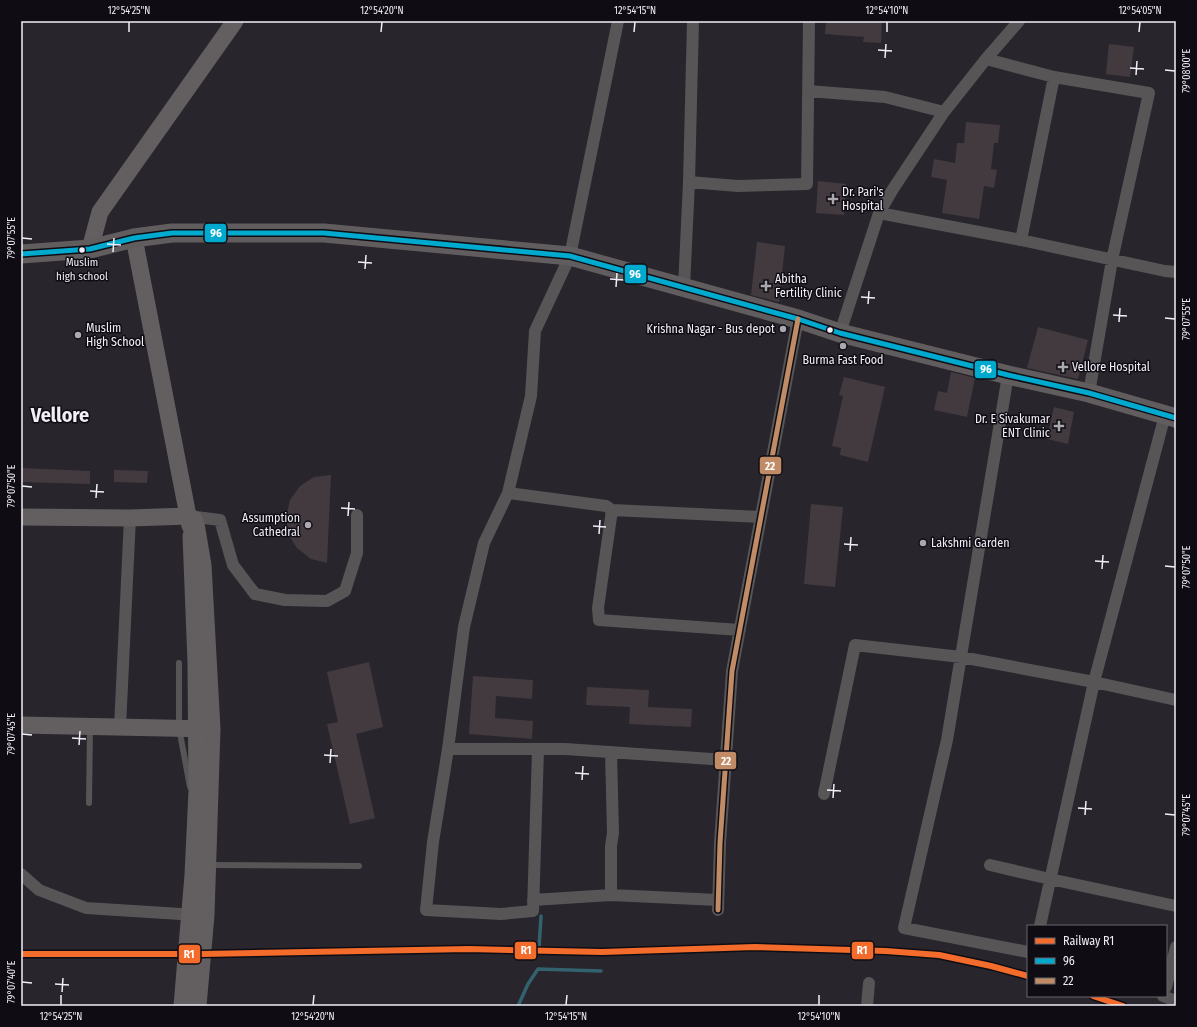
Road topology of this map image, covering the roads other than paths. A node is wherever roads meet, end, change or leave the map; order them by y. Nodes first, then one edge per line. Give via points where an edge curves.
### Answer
1 (235, 21) edge
2 (618, 21) edge
3 (693, 21) edge
4 (809, 21) edge
5 (1019, 21) edge
6 (986, 59) junction
7 (1054, 77) junction
8 (808, 91) junction
9 (944, 112) junction
10 (689, 182) junction
11 (879, 213) junction
12 (134, 238) junction
13 (1021, 240) junction
14 (90, 249) junction
15 (21, 254) edge
16 (570, 256) junction
17 (1112, 260) junction
18 (1176, 272) edge
19 (684, 287) junction
20 (798, 319) junction
21 (840, 333) junction
22 (1008, 375) junction
23 (1089, 393) junction
24 (1170, 416) edge
25 (508, 493) junction
26 (612, 510) junction
27 (357, 515) dead end
28 (188, 516) junction
29 (21, 517) edge
30 (761, 517) junction
31 (130, 518) junction
32 (740, 630) junction
33 (961, 658) junction
34 (180, 663) dead end
35 (1094, 682) junction
36 (1176, 700) edge
37 (21, 725) edge
38 (90, 727) junction
39 (120, 727) junction
40 (179, 728) junction
41 (212, 729) junction
42 (448, 749) junction
43 (538, 750) junction
44 (611, 752) junction
45 (726, 760) junction
46 (190, 788) dead end
47 (824, 794) dead end
48 (89, 804) dead end
49 (207, 865) junction
50 (990, 865) dead end
51 (359, 866) dead end
52 (21, 874) edge
53 (1050, 879) junction
54 (611, 895) junction
55 (533, 900) junction
56 (1176, 906) edge
57 (206, 915) junction
58 (1040, 925) edge
59 (1176, 947) edge
60 (1027, 952) edge
61 (869, 982) dead end
62 (1167, 983) edge
63 (1166, 997) edge
64 (1176, 1001) edge
65 (182, 1006) edge
66 (198, 1006) edge
67 (867, 1006) edge

1 - 14 main road via 100,212
2 - 16 street
3 - 10 street
4 - 8 street
5 - 6 street
6 - 7 street
6 - 9 street
7 - 13 street
7 - 17 street via 1149,93
8 - 9 street via 885,97
8 - 10 street via 807,184 738,186
9 - 11 street
10 - 19 street
11 - 13 street
11 - 21 street
12 - 14 main road
12 - 16 main road via 172,233 324,233
12 - 28 main road
13 - 17 street
14 - 15 main road
16 - 19 main road
16 - 25 street via 535,331 531,396
17 - 18 street
17 - 23 street
19 - 20 main road
20 - 21 main road
20 - 30 street
21 - 22 main road
22 - 23 main road
22 - 33 street
23 - 24 main road
24 - 35 street
25 - 26 street via 606,506
25 - 42 street via 484,543 466,619
26 - 30 street
26 - 32 street via 598,608 599,620
27 - 28 street via 357,553 345,591 327,601 285,600 255,594 233,564 220,520
28 - 31 main road
28 - 41 main road via 194,519 196,524 203,565
28 - 65 main road, bridge via 196,662 197,791
29 - 31 main road
30 - 32 street
31 - 39 street
32 - 45 street via 732,671
33 - 35 street
33 - 47 street via 855,645
33 - 60 street via 947,740 904,928
34 - 40 lane
35 - 36 street
35 - 53 street
37 - 38 main road
38 - 39 main road
38 - 48 lane
39 - 40 main road
40 - 41 main road
40 - 46 lane
41 - 49 main road
42 - 43 street
42 - 55 street via 433,842 426,910 501,914 533,911
43 - 44 street
43 - 55 street
44 - 45 street
44 - 54 street
45 - 54 street via 718,905
49 - 51 lane
49 - 57 main road
50 - 53 street
52 - 57 street via 39,890 86,908
53 - 56 street
53 - 58 street
54 - 55 street
57 - 66 main road
59 - 62 street
61 - 67 street
63 - 64 street

